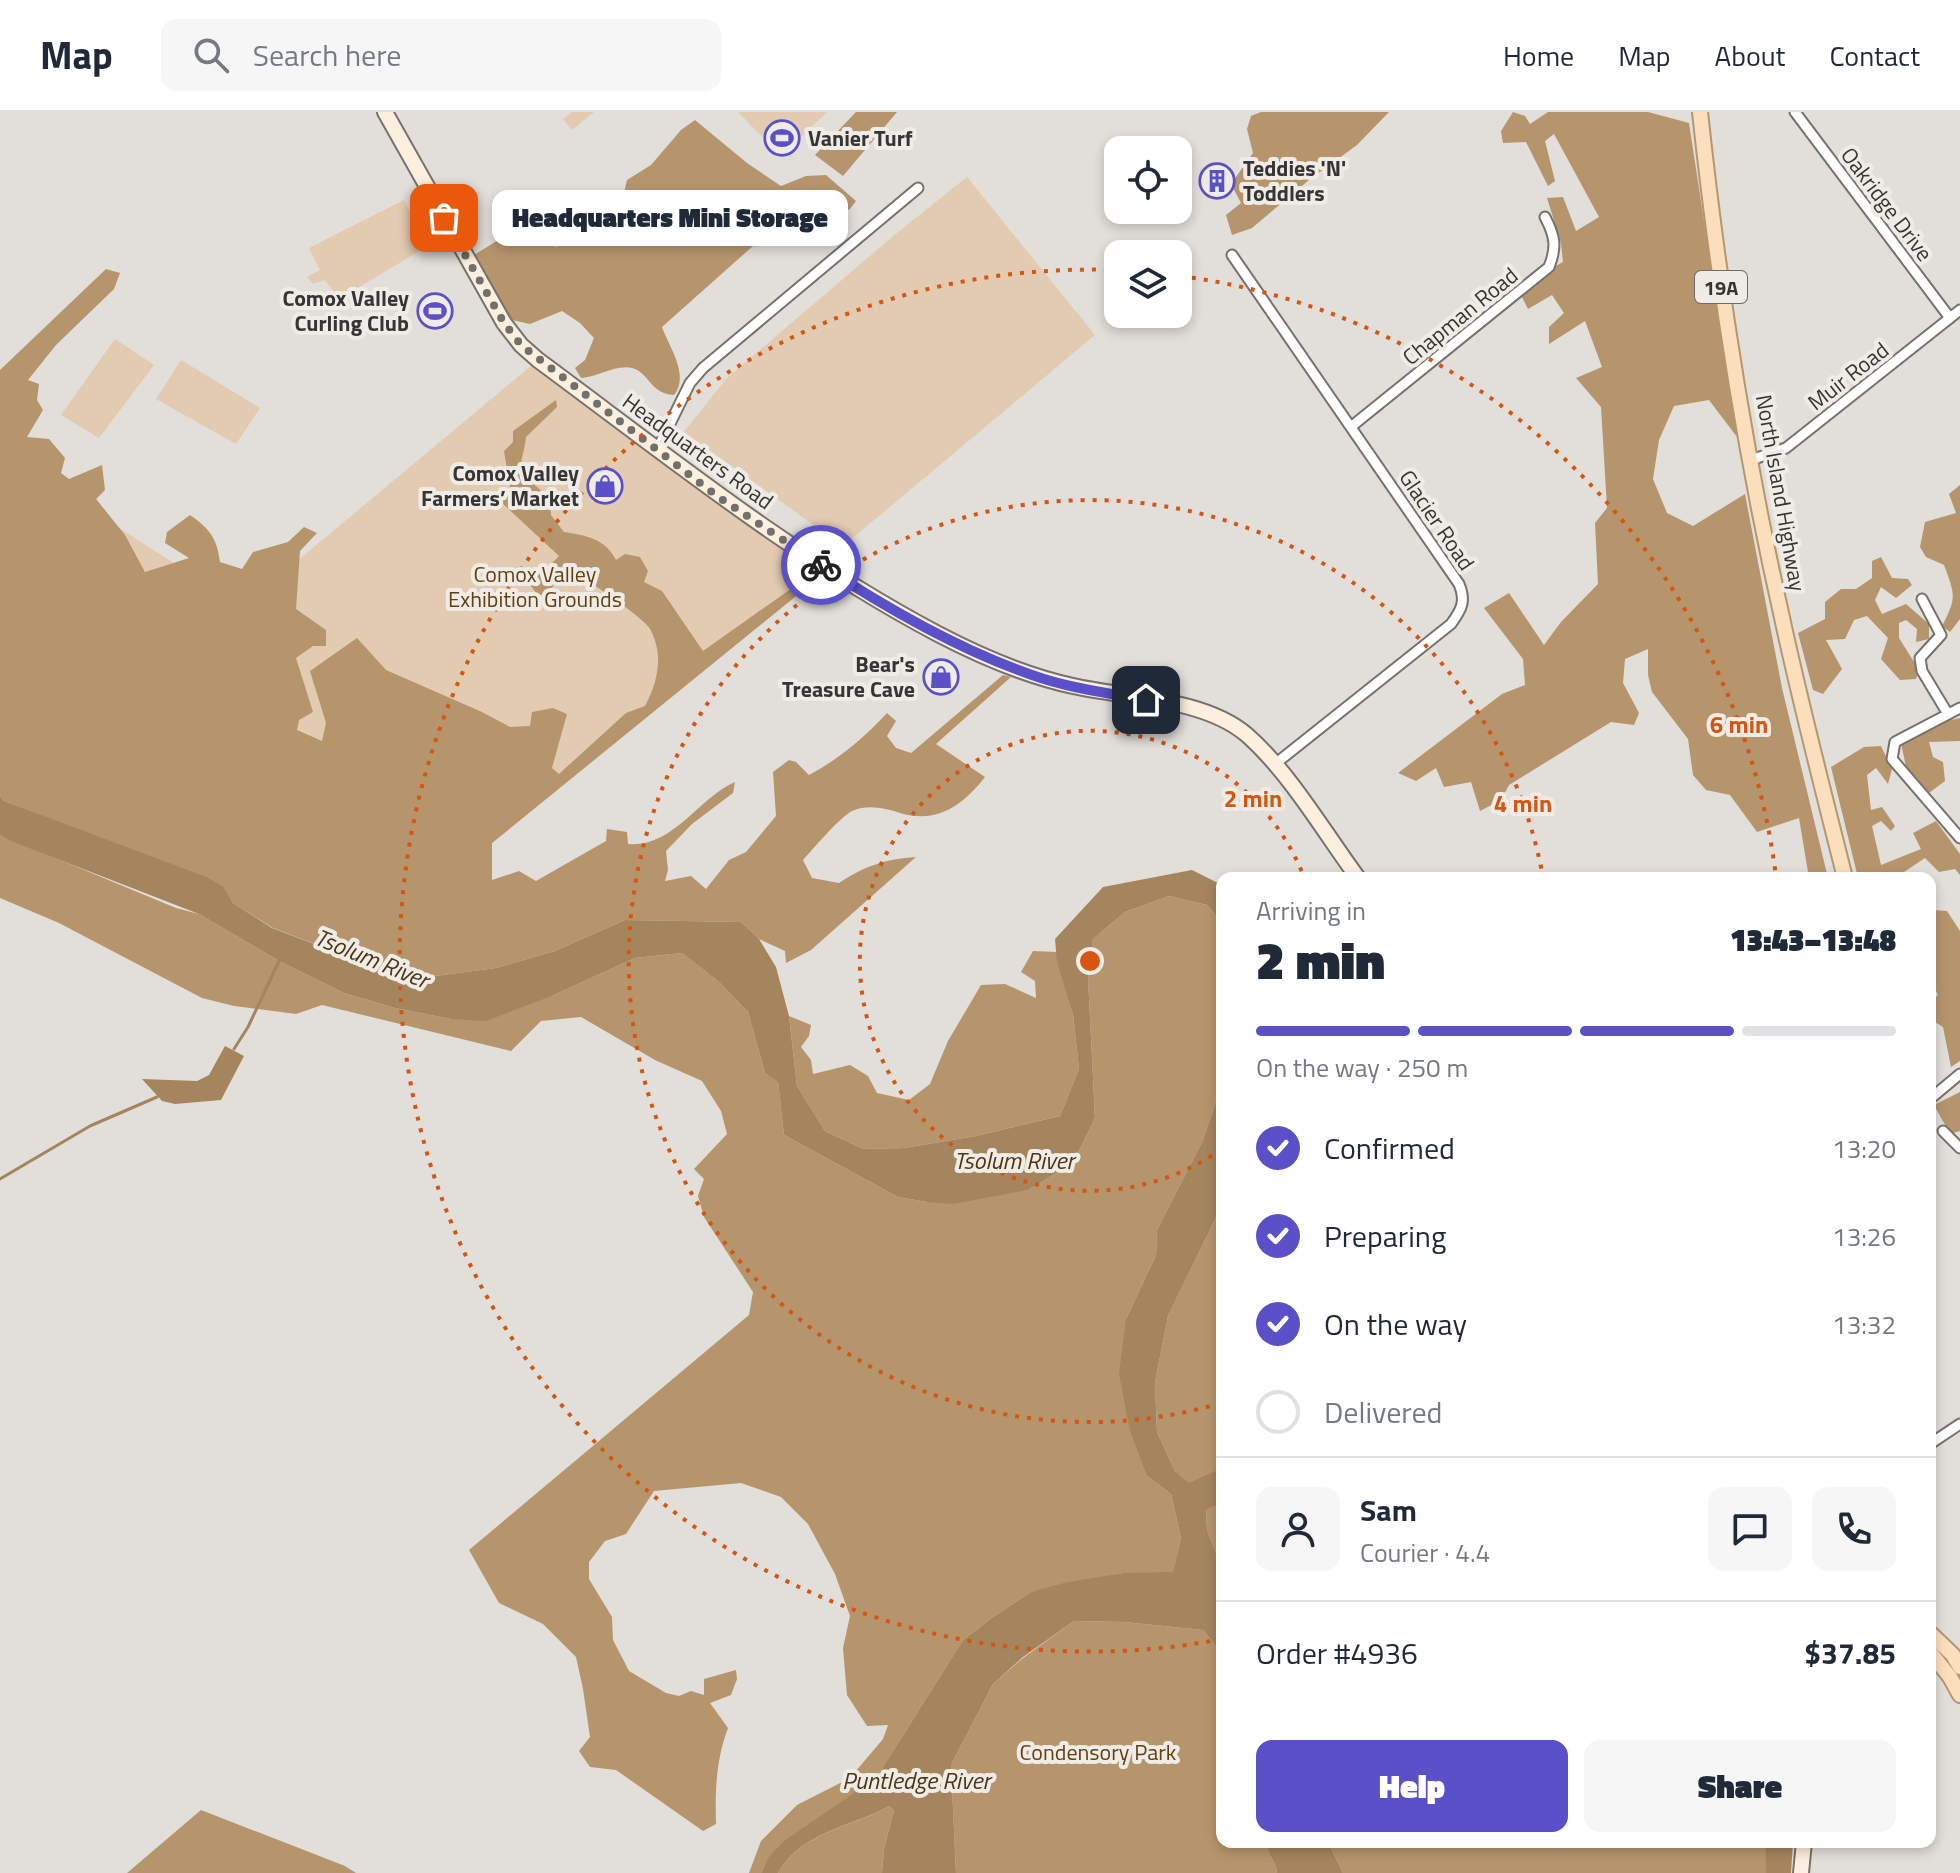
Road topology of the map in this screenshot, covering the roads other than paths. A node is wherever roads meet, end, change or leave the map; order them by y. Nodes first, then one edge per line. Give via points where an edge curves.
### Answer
1 (385, 112) edge
2 (1700, 112) edge
3 (1795, 112) edge
4 (918, 188) dead end
5 (1545, 217) dead end
6 (1232, 255) dead end
7 (1960, 310) edge
8 (1950, 318) junction
9 (1352, 426) junction
10 (658, 448) junction
11 (1751, 460) junction
12 (1922, 599) dead end
13 (1960, 708) edge
14 (1948, 714) junction
15 (1275, 764) junction
16 (1960, 838) edge
17 (1354, 872) edge
18 (1844, 872) edge
19 (1960, 1074) edge
20 (1936, 1094) edge
21 (1943, 1131) dead end
22 (1960, 1148) edge
23 (1960, 1424) edge
24 (1936, 1440) edge
25 (1936, 1639) edge
26 (1936, 1660) edge
27 (1960, 1667) edge
28 (1960, 1695) edge
29 (1803, 1848) edge
30 (1801, 1873) edge

1 - 10 main road, Headquarters Road via 521,345
2 - 11 main road, North Island Highway / 19A via 1719,278
3 - 8 street, Oakridge Drive
4 - 10 street via 703,368
5 - 9 street, Chapman Road via 1555,237 1549,267
6 - 9 street, Glacier Road
7 - 8 street, Muir Road
8 - 11 street, Muir Road via 1786,448
9 - 15 street, Glacier Road via 1465,597 1451,624
10 - 15 main road, Headquarters Road via 717,496 828,570 943,637 1033,676 1219,717 1245,733
11 - 18 main road, North Island Highway / 19A via 1780,611
12 - 14 street via 1941,635 1920,658 1922,671
13 - 14 street
14 - 16 street via 1895,742 1892,759
15 - 17 main road, Headquarters Road
19 - 20 street
21 - 22 street
23 - 24 street
25 - 27 main road
26 - 28 main road
29 - 30 main road

